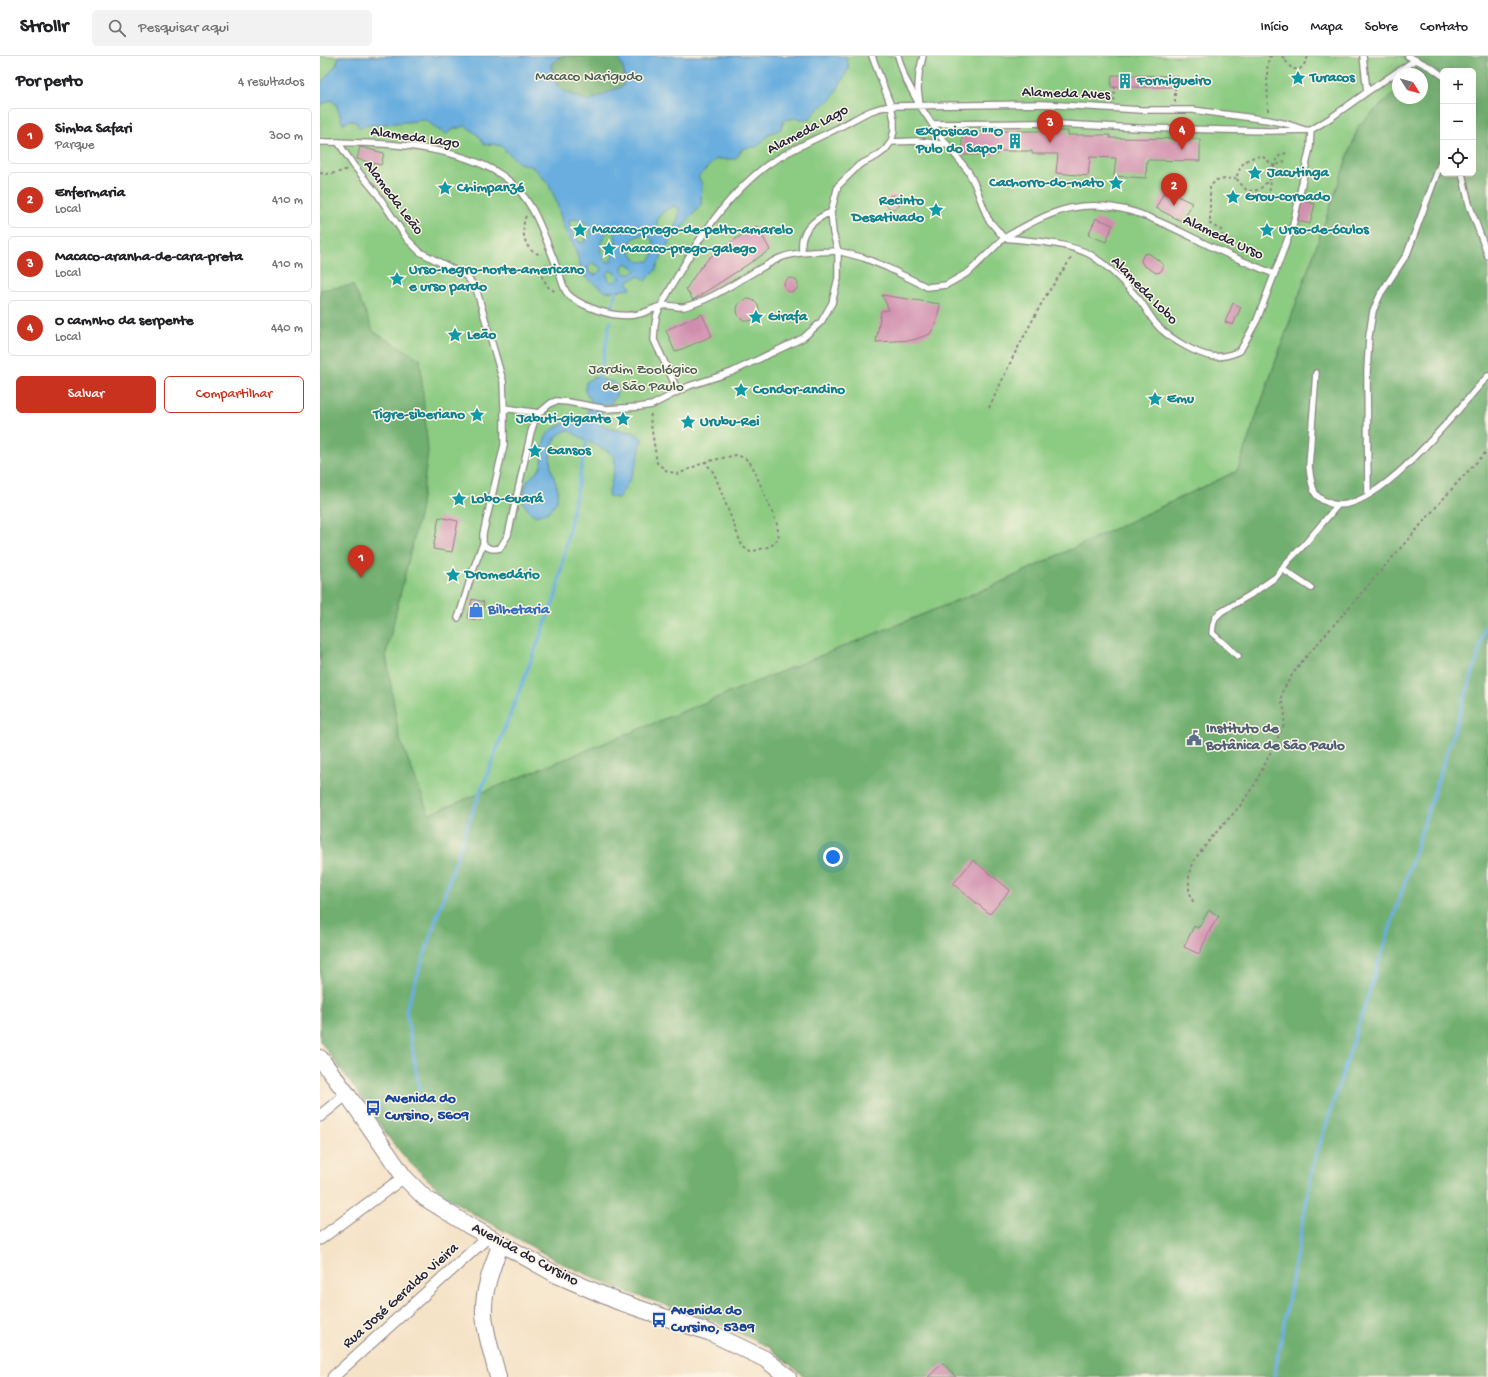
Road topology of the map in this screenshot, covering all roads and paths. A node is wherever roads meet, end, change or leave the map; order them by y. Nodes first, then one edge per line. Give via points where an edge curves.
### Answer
1 (872, 56) edge
2 (898, 56) edge
3 (1272, 56) edge
4 (1282, 56) edge
5 (1308, 56) edge
6 (1363, 56) edge
7 (1408, 56) edge
8 (922, 57) edge
9 (1415, 60) junction
10 (1440, 74) edge
11 (1115, 87) dead end
12 (1176, 87) dead end
13 (1367, 92) junction
14 (891, 106) junction
15 (920, 106) junction
16 (1114, 108) junction
17 (1175, 110) junction
18 (1268, 120) junction
19 (932, 124) junction
20 (1308, 130) junction
21 (320, 142) edge
22 (338, 142) junction
23 (891, 142) junction
24 (948, 145) junction
25 (1288, 152) dead end
26 (1285, 161) dead end
27 (1440, 165) edge
28 (354, 166) junction
29 (1274, 166) junction
30 (320, 172) edge
31 (1463, 176) edge
32 (1236, 178) junction
33 (1271, 178) junction
34 (1269, 197) dead end
35 (531, 207) junction
36 (831, 212) junction
37 (1004, 238) junction
38 (1077, 250) junction
39 (838, 251) junction
40 (551, 253) junction
41 (802, 253) junction
42 (1227, 254) junction
43 (1488, 256) edge
44 (1274, 274) junction
45 (567, 293) junction
46 (661, 306) junction
47 (1316, 373) dead end
48 (1488, 376) edge
49 (678, 391) junction
50 (652, 404) junction
51 (504, 408) junction
52 (989, 408) dead end
53 (539, 414) junction
54 (1488, 450) edge
55 (705, 462) junction
56 (1368, 495) junction
57 (1337, 506) junction
58 (483, 544) junction
59 (1282, 569) junction
60 (1312, 588) dead end
61 (458, 618) dead end
62 (1238, 656) dead end
63 (1193, 902) dead end
64 (320, 1058) edge
65 (347, 1094) junction
66 (320, 1116) edge
67 (404, 1177) junction
68 (320, 1239) edge
69 (495, 1240) junction
70 (333, 1377) edge
71 (498, 1377) edge
72 (788, 1377) edge

1 - 14 lane
2 - 15 lane via 905,78
3 - 18 path via 1269,57 1267,70
4 - 5 path via 1292,69 1300,69
6 - 13 lane
7 - 9 lane
8 - 15 lane via 918,89
9 - 10 lane
9 - 13 lane
11 - 16 path
12 - 17 path
13 - 20 lane via 1332,117
14 - 15 lane, Alameda Lago
14 - 23 lane via 894,131
14 - 46 lane, Alameda Lago via 869,111 802,144 766,166 736,193 696,244
15 - 16 lane, Alameda Aves via 1042,104
15 - 19 lane
16 - 17 lane, Alameda Aves
17 - 18 lane, Alameda Aves
18 - 20 lane, Alameda Aves
19 - 20 lane, Alameda Aves via 1037,123 1138,128
19 - 24 lane
20 - 44 lane, Alameda Lobo via 1310,147 1293,225
21 - 22 lane, Alameda Lago
22 - 28 lane, Alameda Leão
22 - 35 lane, Alameda Lago via 435,150 465,157 504,177 522,194
23 - 24 lane via 917,141
23 - 36 lane via 886,150 859,165 838,186
24 - 37 lane via 968,171 988,220
25 - 29 path via 1277,157
26 - 29 path
27 - 56 lane via 1406,254 1381,293 1373,311 1367,372
28 - 30 path via 343,171 326,174
28 - 51 lane, Alameda Leão via 378,195 407,239 420,252 466,276 476,288 503,381
29 - 32 path via 1262,156 1251,157 1242,163
29 - 33 path
31 - 43 lane via 1469,204
32 - 33 path via 1247,191 1259,190
32 - 42 path via 1216,180 1210,187 1210,224 1221,230
33 - 34 path
35 - 40 lane, Alameda Lago
35 - 40 path via 523,223 525,241 531,251 540,255
36 - 39 lane
36 - 41 lane via 821,216 807,230 802,238
37 - 38 lane, Alameda Lobo
37 - 39 lane, Alameda Urso via 969,272 940,286 927,287 864,258
37 - 42 lane, Alameda Urso via 1048,215 1071,208 1123,208 1147,216
38 - 44 lane, Alameda Lobo via 1090,255 1119,278 1138,297 1161,330 1187,347 1210,356 1230,355 1240,351 1257,320
38 - 52 path via 1044,297
39 - 41 lane, Alameda Urso
39 - 49 lane via 838,278 832,303 820,322 803,338 732,372
40 - 45 lane, Alameda Lago
40 - 45 path via 542,277 549,288 557,293
41 - 46 lane, Alameda Urso via 780,258 703,300 682,307
42 - 44 lane, Alameda Urso
45 - 46 lane via 595,310 618,315 639,314
46 - 49 lane, Alameda Lago via 657,314 654,340
47 - 57 lane via 1310,478 1316,495 1321,500
48 - 56 lane via 1427,446
49 - 50 lane
50 - 53 lane via 607,409 556,401 546,406
50 - 55 path via 650,418 656,463 678,474
51 - 53 lane
51 - 58 lane, Alameda Leão via 504,445 483,534
53 - 58 lane via 531,432 508,535 500,548 494,550
54 - 63 path via 1299,664 1285,686 1281,699 1285,712 1284,724 1255,784 1192,864 1189,890
55 - 55 path via 714,473 742,546 750,552 771,546 779,538 777,524 752,466 746,458 736,455
56 - 57 lane
57 - 59 lane
58 - 61 lane, Alameda Leão
59 - 60 lane
59 - 62 lane via 1276,577 1215,618 1212,633
64 - 65 main road, Avenida do Cursino
65 - 66 street
65 - 67 main road, Avenida do Cursino
67 - 68 street
67 - 69 main road, Avenida do Cursino via 425,1198
69 - 70 street, Rua José Geraldo Vieira
69 - 71 main road via 484,1299 484,1313
69 - 72 main road, Avenida do Cursino via 557,1275 604,1296 711,1333 764,1359

